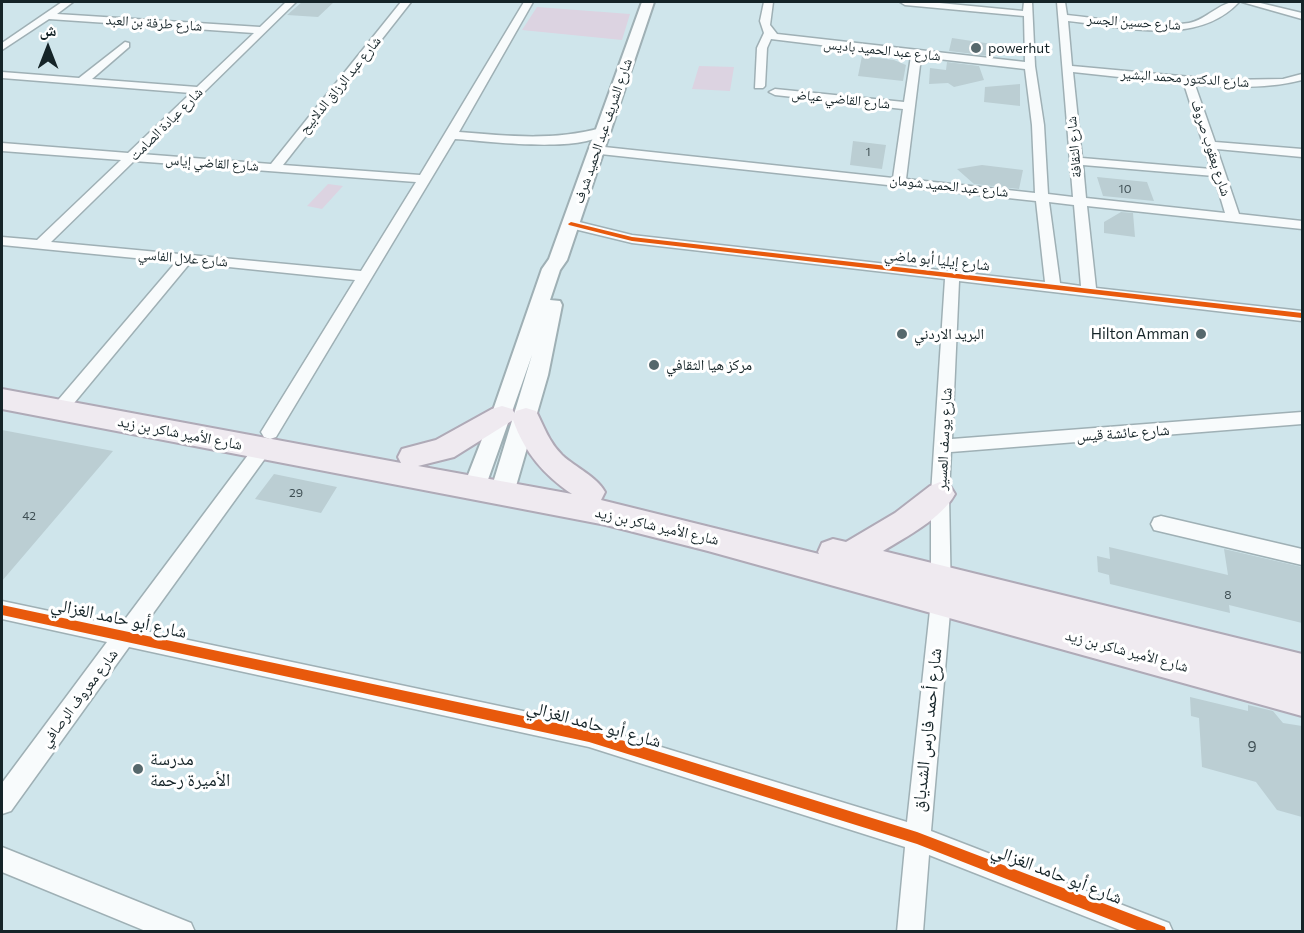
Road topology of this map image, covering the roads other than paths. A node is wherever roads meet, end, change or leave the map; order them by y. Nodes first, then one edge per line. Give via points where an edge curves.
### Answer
1 (68, 2) edge
2 (291, 2) edge
3 (406, 2) edge
4 (528, 2) edge
5 (648, 2) edge
6 (768, 2) edge
7 (905, 2) edge
8 (1061, 2) edge
9 (1234, 2) edge
10 (1247, 2) edge
11 (1028, 8) edge
12 (48, 16) junction
13 (1302, 16) edge
14 (1062, 17) junction
15 (261, 30) junction
16 (769, 34) junction
17 (125, 45) dead end
18 (2, 47) edge
19 (915, 54) junction
20 (1030, 66) junction
21 (1066, 68) junction
22 (2, 75) edge
23 (1302, 76) edge
24 (1188, 80) junction
25 (82, 81) junction
26 (199, 90) junction
27 (907, 106) junction
28 (601, 132) junction
29 (451, 135) junction
30 (554, 142) junction
31 (1210, 145) junction
32 (2, 147) edge
33 (1302, 153) edge
34 (586, 155) junction
35 (132, 157) junction
36 (1075, 161) junction
37 (274, 168) junction
38 (1219, 173) junction
39 (423, 179) junction
40 (899, 181) junction
41 (1042, 196) junction
42 (1079, 200) junction
43 (1233, 216) junction
44 (571, 224) junction
45 (1302, 225) edge
46 (2, 241) edge
47 (40, 245) junction
48 (186, 259) junction
49 (364, 276) junction
50 (952, 277) junction
51 (1053, 288) junction
52 (1089, 292) junction
53 (1302, 316) edge
54 (2, 386) edge
55 (2, 399) edge
56 (65, 404) junction
57 (514, 417) junction
58 (1302, 418) edge
59 (266, 440) junction
60 (944, 446) junction
61 (412, 457) junction
62 (491, 482) junction
63 (590, 492) junction
64 (940, 494) junction
65 (1161, 524) dead end
66 (849, 556) junction
67 (1302, 557) edge
68 (941, 590) junction
69 (2, 610) edge
70 (125, 636) junction
71 (1302, 670) edge
72 (1302, 699) edge
73 (2, 802) edge
74 (917, 838) junction
75 (2, 860) edge
76 (182, 932) edge
77 (910, 932) edge
78 (1160, 932) edge

1 - 12 street
2 - 15 street, شارع عبادة الصامت
3 - 37 street, شارع عبد الرزاق الدلابيح
4 - 29 street
5 - 28 street, شارع الشريف عبد الحميد شرف
6 - 16 street via 765,26
7 - 11 street
8 - 14 street, شارع الثقافة
9 - 14 street, شارع حسين الجسر via 1191,25
10 - 13 street
11 - 20 street
12 - 15 street, شارع طرفة بن العبد
12 - 18 street
14 - 21 street, شارع الثقافة
15 - 26 street, شارع عبادة الصامت
16 - 19 street, شارع عبد الحميد باديس via 783,39
16 - 27 street, شارع القاضي عياض via 762,48 759,86 770,86 776,92
17 - 25 street
19 - 20 street, شارع عبد الحميد باديس
19 - 27 street
20 - 41 street
21 - 24 street, شارع الدكتور محمد البشير
21 - 36 street, شارع الثقافة
22 - 25 street
23 - 24 street, شارع الدكتور محمد البشير via 1269,84
24 - 31 street, شارع يعقوب صروف
25 - 26 street
26 - 35 street, شارع عبادة الصامت
27 - 40 street
28 - 30 street, شارع عبد الحميد شومان
28 - 34 street, شارع الشريف عبد الحميد شرف
29 - 30 street, شارع عبد الحميد شومان
29 - 39 street
30 - 34 street, شارع عبد الحميد شومان
31 - 33 street
31 - 38 street, شارع يعقوب صروف
32 - 35 street, شارع القاضي إياس
34 - 40 street, شارع عبد الحميد شومان
34 - 44 street, شارع الشريف عبد الحميد شرف
35 - 37 street, شارع القاضي إياس
35 - 47 street, شارع عبادة الصامت
36 - 38 street
36 - 42 street, شارع الثقافة
37 - 39 street, شارع القاضي إياس
38 - 43 street, شارع يعقوب صروف
39 - 49 street
40 - 41 street, شارع عبد الحميد شومان
41 - 42 street, شارع عبد الحميد شومان
41 - 51 street
42 - 43 street, شارع عبد الحميد شومان
42 - 52 street, شارع الثقافة
43 - 45 street, شارع عبد الحميد شومان
44 - 50 street, شارع إيليا أبو ماضي via 632,239
44 - 57 street, شارع الشريف عبد الحميد شرف via 558,260 558,288 538,375
46 - 47 street, شارع علال الفاسي
47 - 48 street, شارع علال الفاسي
48 - 49 street, شارع علال الفاسي
48 - 56 street
49 - 59 street
50 - 51 street, شارع إيليا أبو ماضي
50 - 60 street, شارع يوسف العسير
51 - 52 street, شارع إيليا أبو ماضي
52 - 53 street, شارع إيليا أبو ماضي
54 - 56 main road, شارع الأمير شاكر بن زيد
55 - 56 main road, شارع الأمير شاكر بن زيد
56 - 59 main road, شارع الأمير شاكر بن زيد
57 - 61 main road via 444,449
57 - 62 street, شارع الشريف عبد الحميد شرف
57 - 63 main road via 564,474
58 - 60 street, شارع عائشة قيس
59 - 61 main road, شارع الأمير شاكر بن زيد
59 - 62 main road, شارع الأمير شاكر بن زيد
59 - 70 street, شارع معروف الرصافي
60 - 64 street, شارع يوسف العسير
61 - 62 main road, شارع الأمير شاكر بن زيد
62 - 63 main road, شارع الأمير شاكر بن زيد
62 - 68 main road, شارع الأمير شاكر بن زيد via 685,532
63 - 66 main road, شارع الأمير شاكر بن زيد
64 - 66 main road via 906,522
64 - 68 street, شارع يوسف العسير
65 - 67 street
66 - 68 main road, شارع الأمير شاكر بن زيد
68 - 71 main road, شارع الأمير شاكر بن زيد
68 - 72 main road, شارع الأمير شاكر بن زيد
68 - 74 street, شارع أحمد فارس الشدياق
69 - 70 street, شارع أبو حامد الغزالي
70 - 73 street, شارع معروف الرصافي
70 - 74 street, شارع أبو حامد الغزالي via 589,736
74 - 77 street, شارع أحمد فارس الشدياق
74 - 78 street, شارع أبو حامد الغزالي
75 - 76 street

